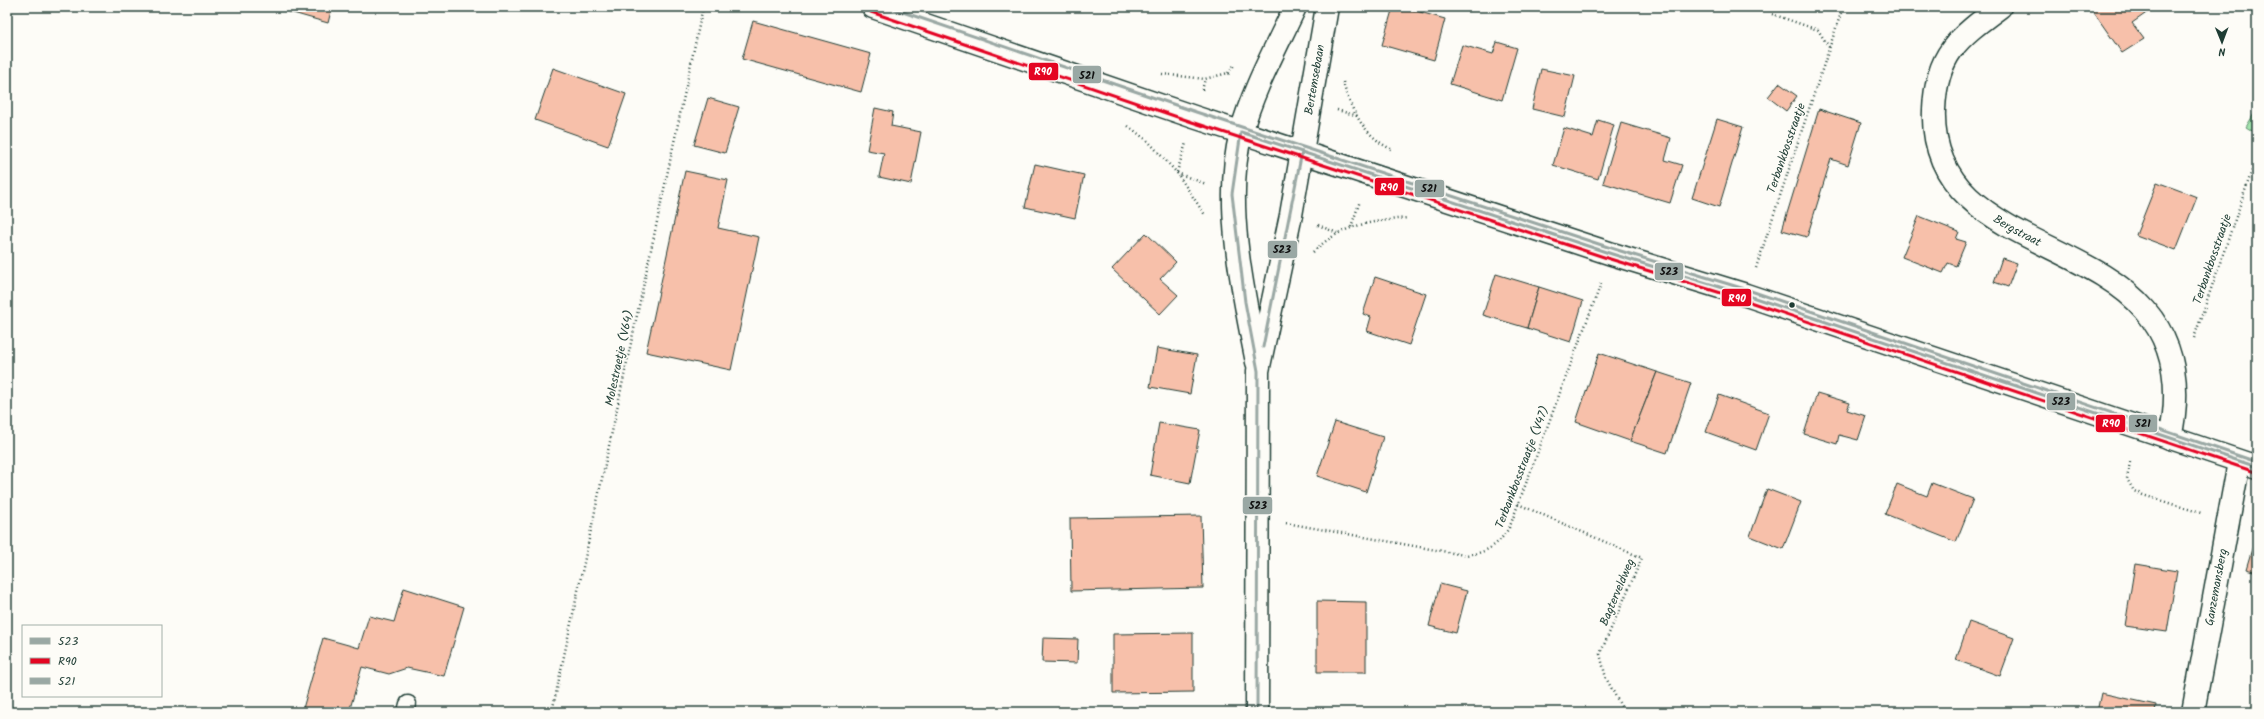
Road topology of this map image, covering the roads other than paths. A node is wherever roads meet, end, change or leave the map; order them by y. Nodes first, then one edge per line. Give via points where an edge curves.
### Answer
1 (873, 7) edge
2 (1295, 7) edge
3 (1327, 7) edge
4 (2000, 7) edge
5 (916, 14) edge
6 (1241, 132) junction
7 (1302, 152) junction
8 (1258, 371) junction
9 (2170, 438) junction
10 (2248, 465) edge
11 (1257, 712) edge
12 (2193, 712) edge

1 - 5 street
2 - 6 street via 1259,84
3 - 7 street, Bertemsebaan
4 - 9 street, Bergstraat via 1965,33 1950,49 1940,70 1934,92 1934,116 1936,141 1942,164 1955,183 1986,212 2005,225 2105,277 2136,300 2158,326 2172,362 2176,385 2176,410
5 - 6 street
6 - 7 street
6 - 8 street via 1232,194 1245,302
7 - 8 street, Bertemsebaan
7 - 9 street via 1612,254 1746,295
8 - 11 street
9 - 10 street
10 - 12 street, Ganzemansberg via 2228,521

